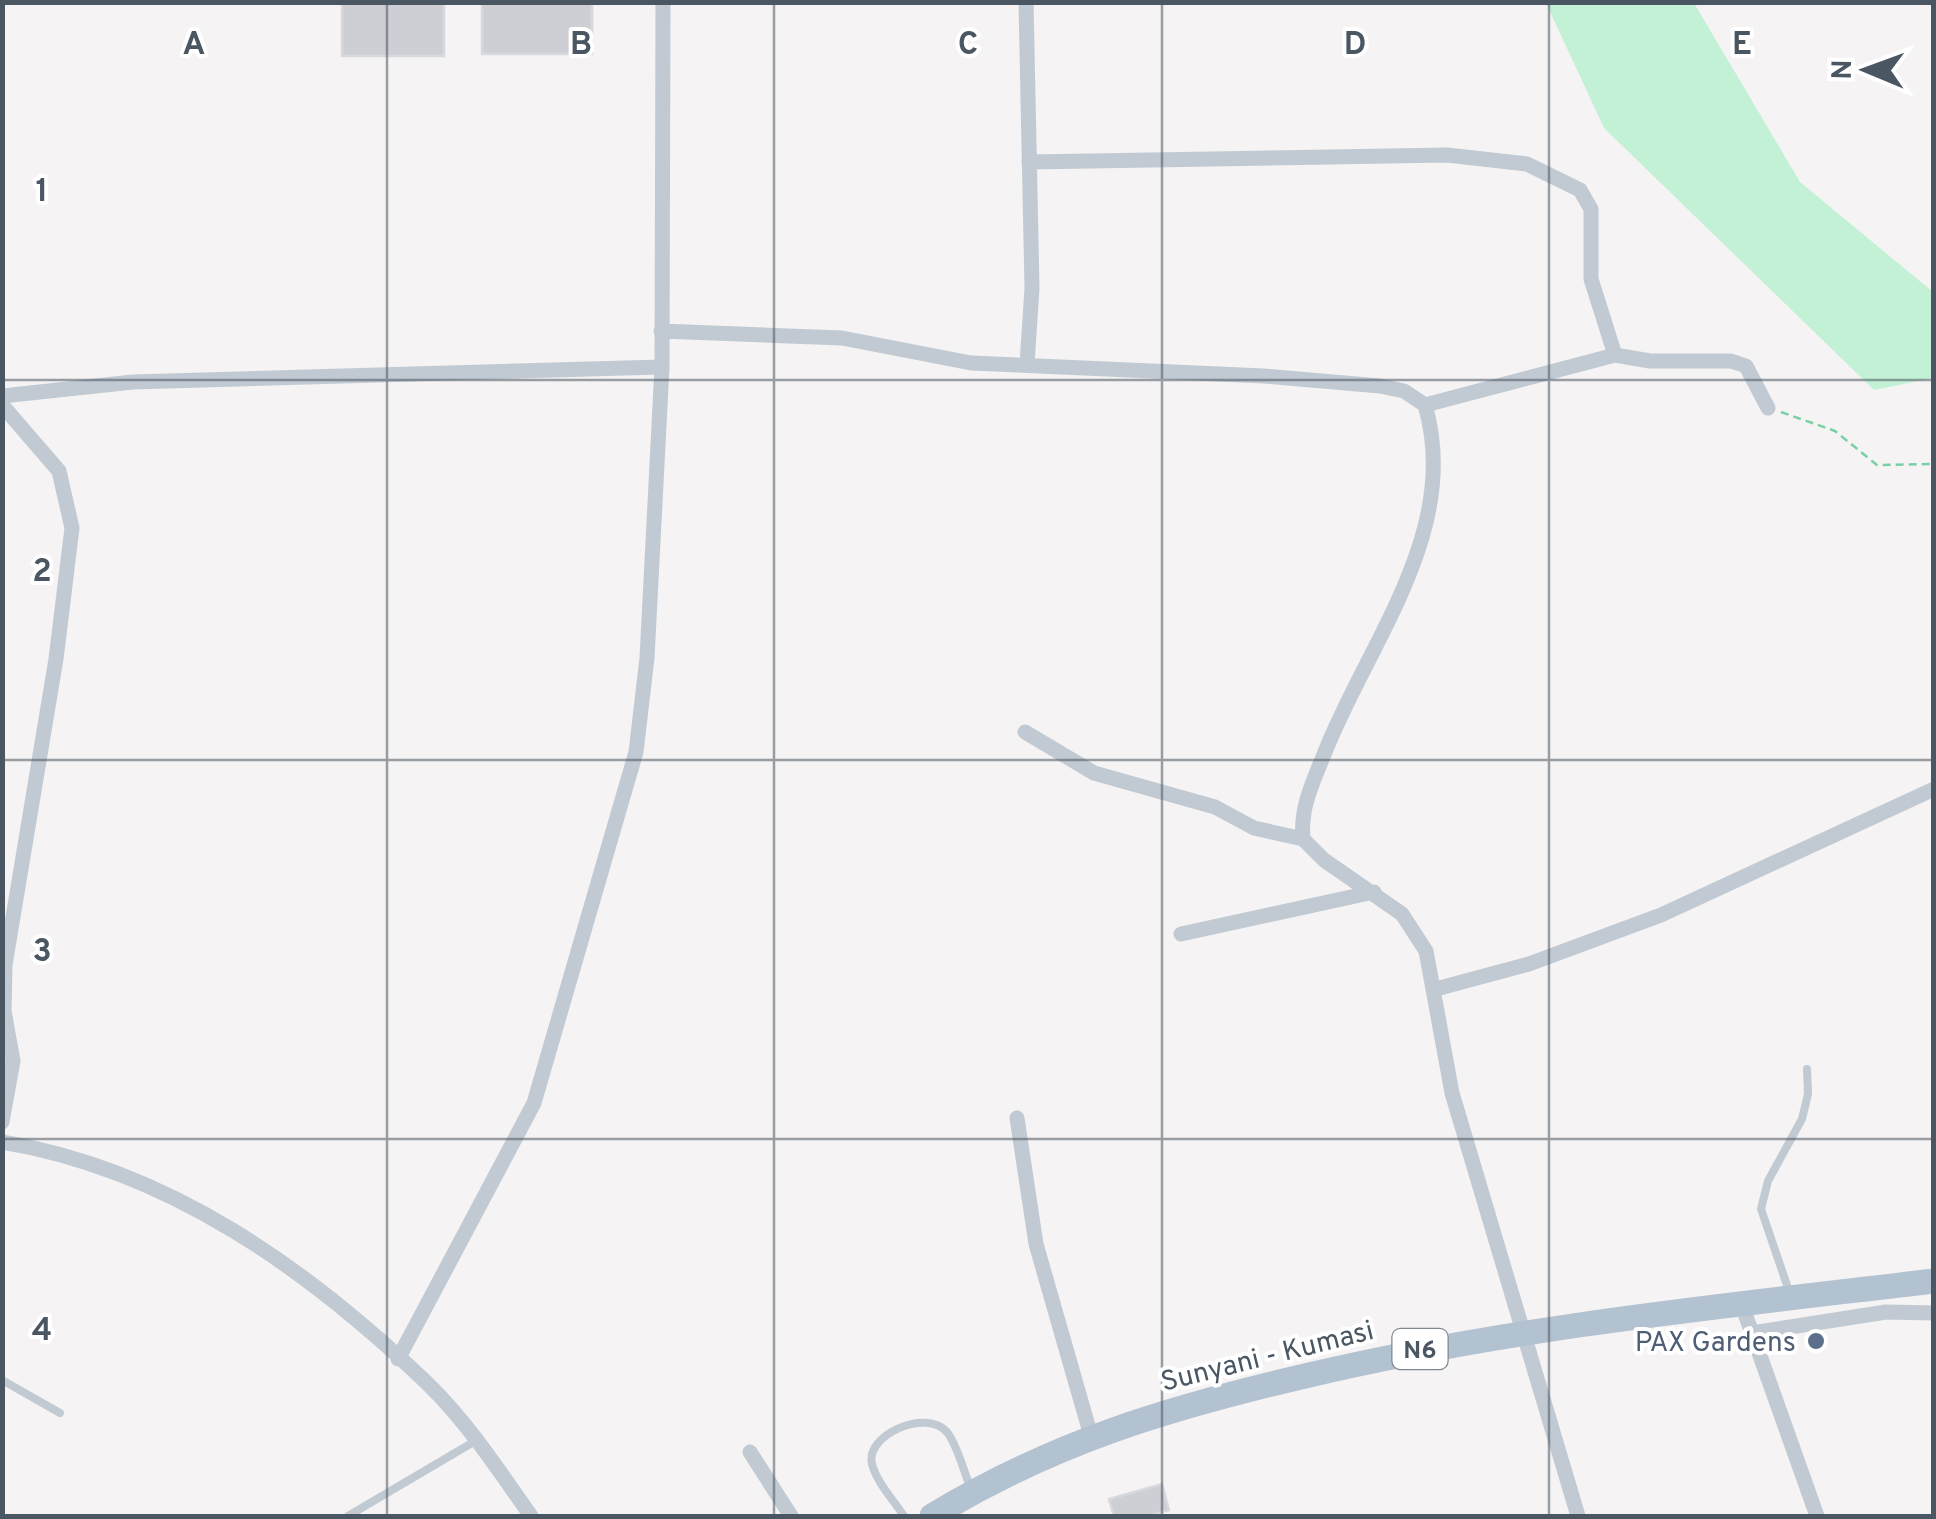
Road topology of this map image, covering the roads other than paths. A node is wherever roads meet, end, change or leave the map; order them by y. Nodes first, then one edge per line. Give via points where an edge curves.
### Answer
1 (663, 2) edge
2 (1026, 2) edge
3 (1029, 162) junction
4 (662, 332) junction
5 (1615, 355) junction
6 (1027, 364) junction
7 (662, 367) junction
8 (2, 396) edge
9 (2, 405) edge
10 (1425, 405) junction
11 (1768, 408) road end
12 (10, 418) edge
13 (1025, 732) dead end
14 (1934, 789) edge
15 (1302, 839) junction
16 (1374, 892) junction
17 (1182, 934) dead end
18 (1436, 989) junction
19 (1807, 1069) dead end
20 (1016, 1118) dead end
21 (2, 1122) edge
22 (2, 1142) edge
23 (1934, 1280) edge
24 (1792, 1298) junction
25 (1742, 1305) junction
26 (1934, 1313) edge
27 (1752, 1333) junction
28 (1523, 1334) junction
29 (398, 1359) junction
30 (2, 1380) edge
31 (60, 1413) dead end
32 (1091, 1436) junction
33 (478, 1440) junction
34 (750, 1452) dead end
35 (972, 1492) junction
36 (348, 1516) edge
37 (531, 1516) edge
38 (791, 1516) edge
39 (904, 1516) edge
40 (932, 1516) edge
41 (1578, 1516) edge
42 (1817, 1516) edge

1 - 4 street
2 - 3 street
3 - 5 street via 1447,155 1527,164 1580,190 1591,209 1590,279
3 - 6 street
4 - 6 street via 823,336 941,360
4 - 7 street
5 - 10 street
5 - 11 street via 1731,360 1746,366
6 - 10 street via 1380,386
7 - 8 street via 132,382
7 - 29 street via 636,752 534,1103
9 - 12 street
10 - 15 street via 1433,478 1416,554 1342,708 1300,814
12 - 21 street via 58,471 72,528 6,965 4,1011 13,1061
13 - 15 street via 1094,773
14 - 18 street via 1662,914 1529,964
15 - 16 street
16 - 17 street
16 - 18 street via 1402,914 1426,951
18 - 28 street via 1452,1093
19 - 24 lane via 1802,1120 1768,1181 1761,1210
20 - 32 street via 1036,1244
22 - 29 street via 67,1152 190,1202 314,1287
23 - 24 main road, Sunyani - Kumasi / N6
24 - 25 main road, Sunyani - Kumasi / N6
25 - 27 street
25 - 28 main road, Sunyani - Kumasi / N6
26 - 27 street via 1886,1312
27 - 42 street
28 - 32 main road, Sunyani - Kumasi / N6 via 1414,1350 1172,1407
28 - 41 street
29 - 33 street
30 - 31 lane
32 - 35 main road, Sunyani - Kumasi / N6
33 - 36 lane
33 - 37 street
34 - 38 street
35 - 39 lane via 948,1433 934,1423 912,1422 871,1454 872,1467
35 - 40 main road, Sunyani - Kumasi / N6

